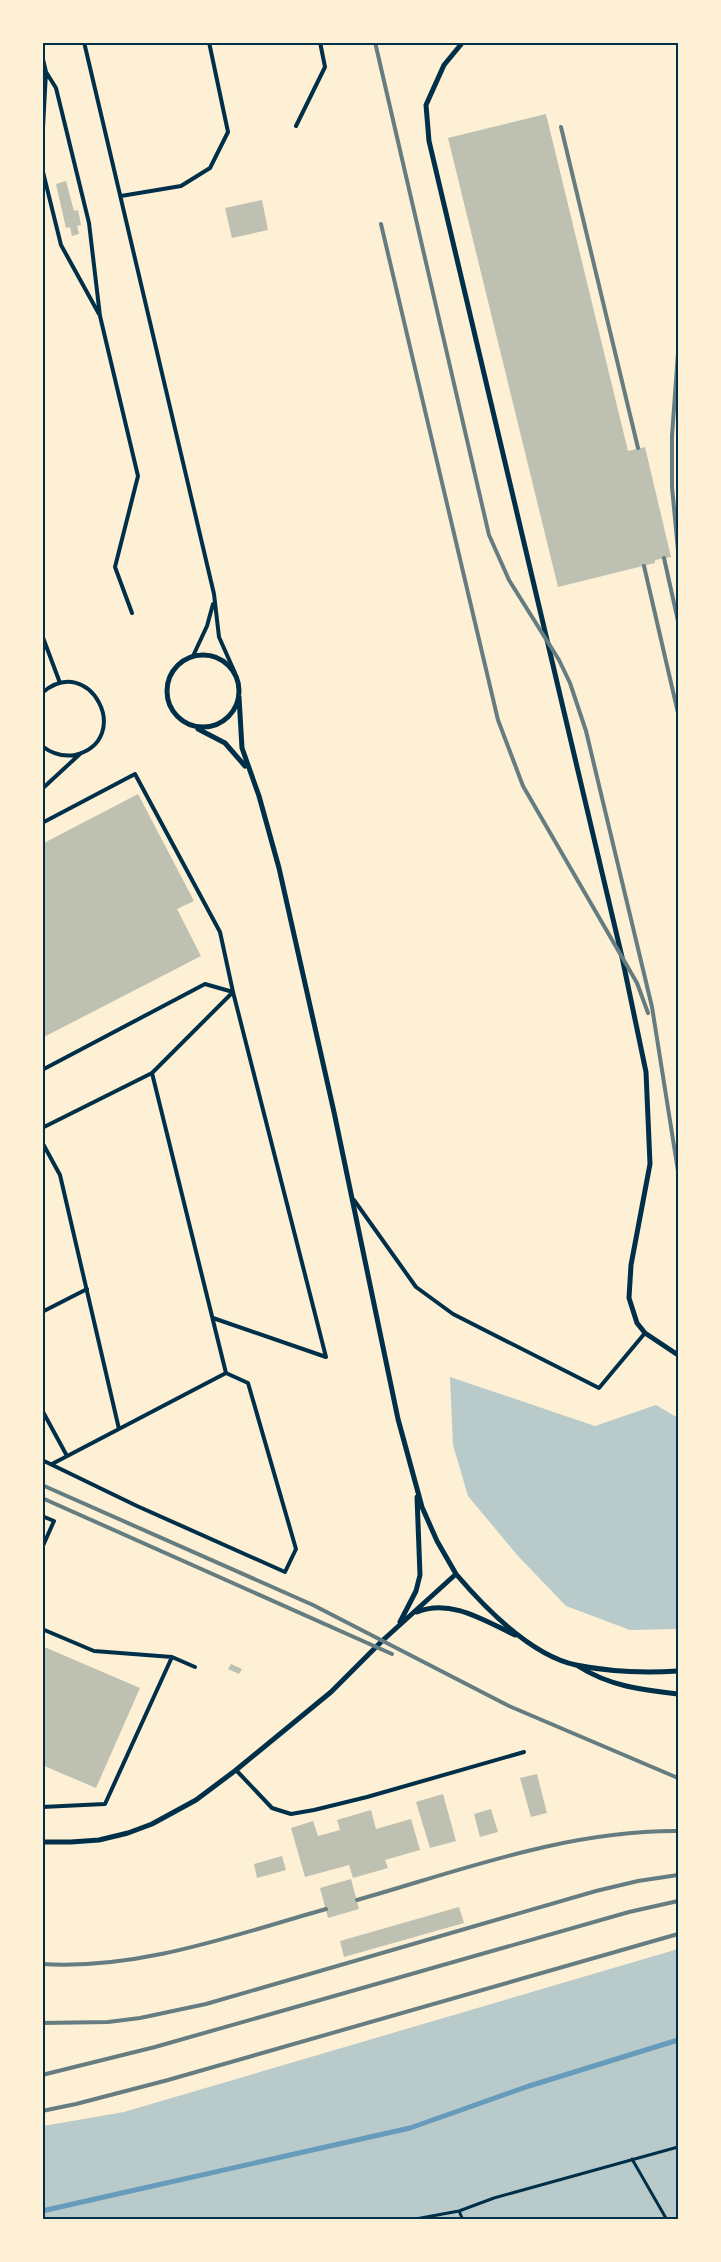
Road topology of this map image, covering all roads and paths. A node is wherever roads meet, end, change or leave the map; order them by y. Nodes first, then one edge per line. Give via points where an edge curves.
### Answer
1 (84, 42) edge
2 (209, 42) edge
3 (320, 42) edge
4 (463, 42) edge
5 (42, 55) edge
6 (46, 72) junction
7 (296, 126) dead end
8 (42, 146) edge
9 (42, 168) edge
10 (120, 196) junction
11 (100, 316) junction
12 (214, 594) junction
13 (132, 613) dead end
14 (42, 635) edge
15 (193, 656) junction
16 (235, 673) junction
17 (60, 683) junction
18 (42, 693) edge
19 (239, 697) junction
20 (188, 724) junction
21 (42, 746) edge
22 (82, 753) junction
23 (250, 772) junction
24 (42, 789) edge
25 (42, 823) edge
26 (233, 992) junction
27 (42, 1070) edge
28 (152, 1073) junction
29 (42, 1128) edge
30 (42, 1142) edge
31 (352, 1198) junction
32 (87, 1289) junction
33 (42, 1312) edge
34 (213, 1318) junction
35 (645, 1333) junction
36 (678, 1355) edge
37 (226, 1374) junction
38 (42, 1410) edge
39 (119, 1430) junction
40 (67, 1456) junction
41 (42, 1460) edge
42 (52, 1464) junction
43 (416, 1486) junction
44 (42, 1516) edge
45 (42, 1548) edge
46 (456, 1574) junction
47 (409, 1616) junction
48 (398, 1626) junction
49 (42, 1629) edge
50 (529, 1641) junction
51 (172, 1657) junction
52 (575, 1665) junction
53 (195, 1667) dead end
54 (678, 1671) edge
55 (678, 1694) edge
56 (524, 1752) dead end
57 (236, 1770) junction
58 (42, 1807) edge
59 (42, 1842) edge
60 (678, 2147) edge
61 (632, 2159) junction
62 (459, 2211) junction
63 (410, 2220) edge
64 (463, 2220) edge
65 (666, 2220) edge

1 - 10 lane
2 - 10 lane via 228,132 210,168 181,186
3 - 7 lane via 325,67
4 - 35 street via 444,65 426,105 429,141 622,957 646,1072 650,1164 628,1280 631,1308
5 - 6 lane
6 - 8 lane
6 - 11 lane via 56,88 89,223
9 - 11 lane via 61,245
10 - 12 lane
11 - 13 lane via 138,476 115,567
12 - 15 lane via 210,617
12 - 16 lane via 219,637
14 - 17 lane
15 - 16 street via 217,658
15 - 20 street via 173,671 167,691 170,707
16 - 19 street
17 - 18 lane
17 - 22 lane via 81,685 98,698 102,708 104,718 99,739
19 - 20 street via 233,712 220,723 204,728
19 - 23 street via 241,739
20 - 23 street via 225,743
21 - 22 lane via 58,755
22 - 24 lane
23 - 31 street via 279,868
25 - 26 lane via 134,774 220,932
26 - 27 lane via 205,984
26 - 28 lane
26 - 34 lane via 326,1357
28 - 29 lane
28 - 34 lane
30 - 32 lane via 60,1175
31 - 35 lane via 416,1287 453,1314 600,1388
31 - 43 street via 398,1419
32 - 33 lane
32 - 39 lane
34 - 37 lane
35 - 36 street
37 - 39 lane
37 - 42 lane via 248,1383 296,1550 285,1572
38 - 40 lane
39 - 40 lane
40 - 42 lane
41 - 42 lane
43 - 46 street via 430,1526
43 - 48 street via 420,1575 413,1598
44 - 45 lane via 54,1522
46 - 47 street
46 - 50 street via 495,1617
47 - 48 street
47 - 50 street via 428,1608 448,1608
48 - 57 street via 331,1692
49 - 51 lane via 94,1651
50 - 52 street
51 - 53 lane
51 - 58 lane via 105,1804
52 - 54 street via 624,1672
52 - 55 street via 614,1684
56 - 57 lane via 367,1797 291,1814 272,1808
57 - 59 street via 171,1815 128,1833 98,1840
60 - 61 path
61 - 62 path
61 - 65 path
62 - 63 path
62 - 64 path

